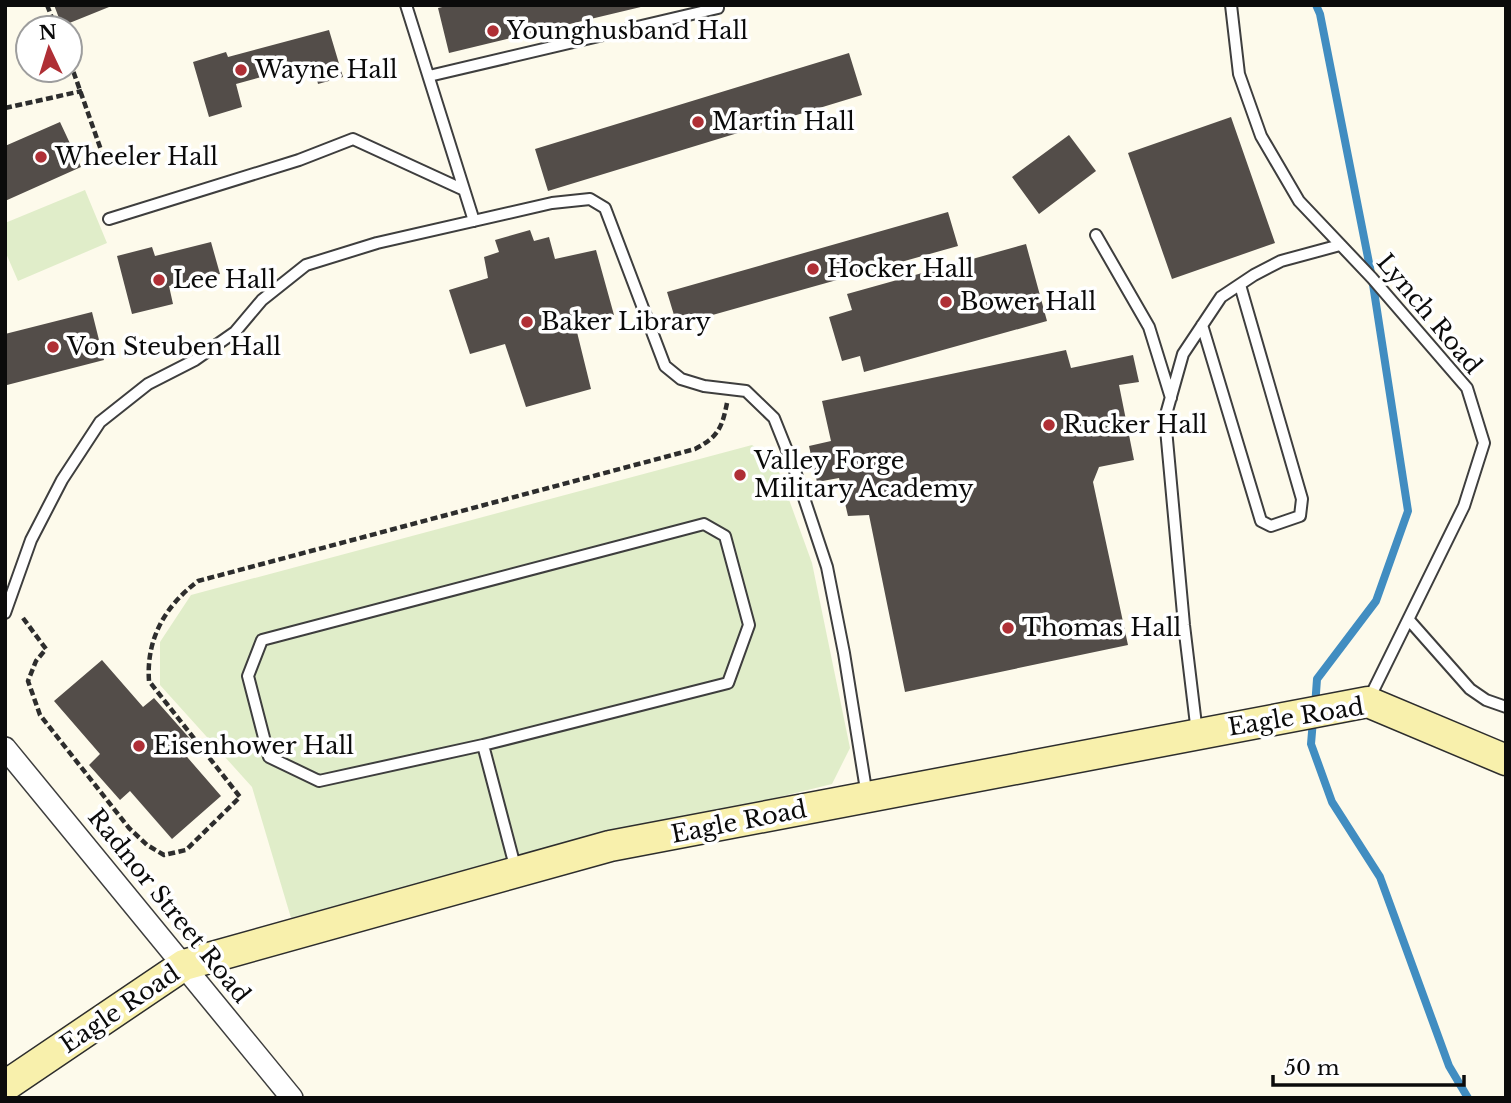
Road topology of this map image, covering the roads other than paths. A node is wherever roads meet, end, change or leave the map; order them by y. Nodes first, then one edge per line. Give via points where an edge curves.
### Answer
1 (406, 5) edge
2 (1231, 5) edge
3 (718, 8) dead end
4 (429, 76) junction
5 (464, 190) junction
6 (109, 219) dead end
7 (474, 221) junction
8 (1096, 235) dead end
9 (1340, 245) junction
10 (1240, 285) junction
11 (1202, 326) junction
12 (1171, 398) junction
13 (5, 613) edge
14 (1409, 620) junction
15 (1368, 702) junction
16 (1506, 707) edge
17 (1197, 733) junction
18 (483, 746) junction
19 (5, 748) edge
20 (1506, 760) edge
21 (867, 797) junction
22 (517, 872) junction
23 (184, 965) junction
24 (5, 1086) edge
25 (292, 1098) edge

1 - 4 lane
2 - 9 lane, Lynch Road via 1239,74 1262,136 1299,201
3 - 4 lane
4 - 5 lane
5 - 6 lane via 353,139
5 - 7 lane
7 - 13 lane via 306,265 262,300 235,332 195,360 148,384 100,422 30,540
7 - 21 lane via 590,199 605,208 665,366 681,379 746,391 774,418 827,567
8 - 12 lane via 1149,327
9 - 10 lane via 1281,261
9 - 14 lane, Lynch Road via 1466,388 1484,443 1464,506
10 - 11 lane via 1220,297
10 - 11 lane via 1302,499 1300,516 1271,526 1261,521
11 - 12 lane via 1183,354
12 - 17 lane via 1165,418
14 - 15 lane, Lynch Road
14 - 16 lane via 1470,689
15 - 17 street, Eagle Road
15 - 20 street, Eagle Road
17 - 21 street, Eagle Road
18 - 18 lane via 728,683 749,625 725,536 704,524 262,640 248,676 269,757 319,781
18 - 22 lane
19 - 23 street, Radnor Street Road
21 - 22 street, Eagle Road via 610,846
22 - 23 street, Eagle Road
23 - 24 street, Eagle Road
23 - 25 street, Radnor Street Road

